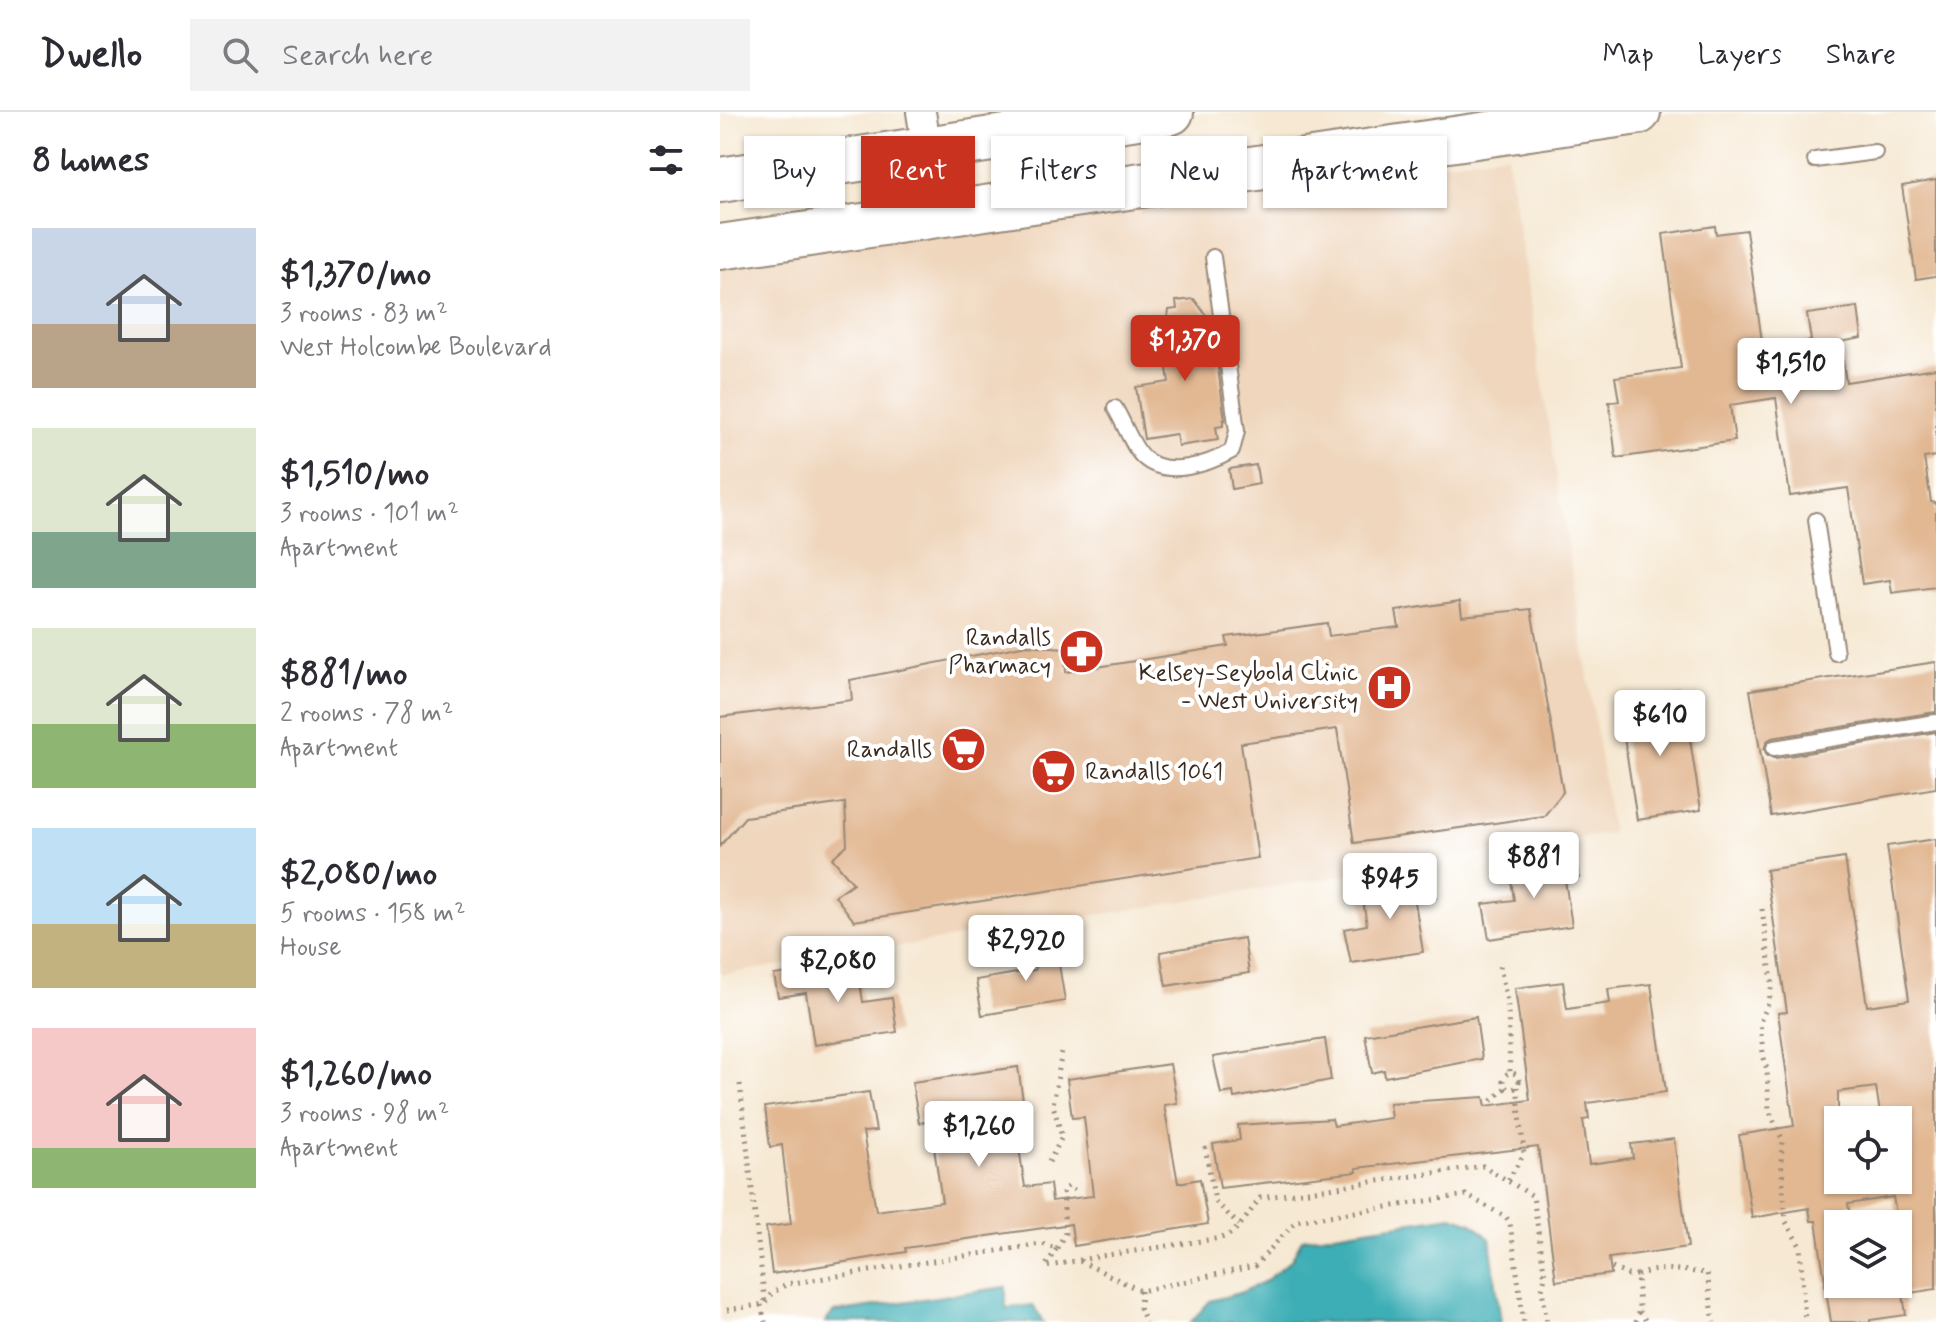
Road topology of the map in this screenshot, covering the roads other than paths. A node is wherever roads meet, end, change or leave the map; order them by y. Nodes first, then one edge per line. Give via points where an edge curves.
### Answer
1 (1171, 112) edge
2 (1638, 112) edge
3 (1458, 126) edge
4 (924, 130) edge
5 (1875, 152) dead end
6 (1815, 160) dead end
7 (720, 180) edge
8 (937, 215) junction
9 (720, 247) edge
10 (1213, 257) dead end
11 (1115, 408) dead end
12 (1816, 520) dead end
13 (1836, 653) dead end
14 (1936, 722) edge
15 (1774, 748) dead end

1 - 4 main road
2 - 3 main road
3 - 8 main road
4 - 7 main road
4 - 8 street
5 - 6 lane
8 - 9 main road
10 - 11 lane via 1237,431 1232,451 1213,462 1161,467 1143,457
12 - 13 lane
14 - 15 lane

